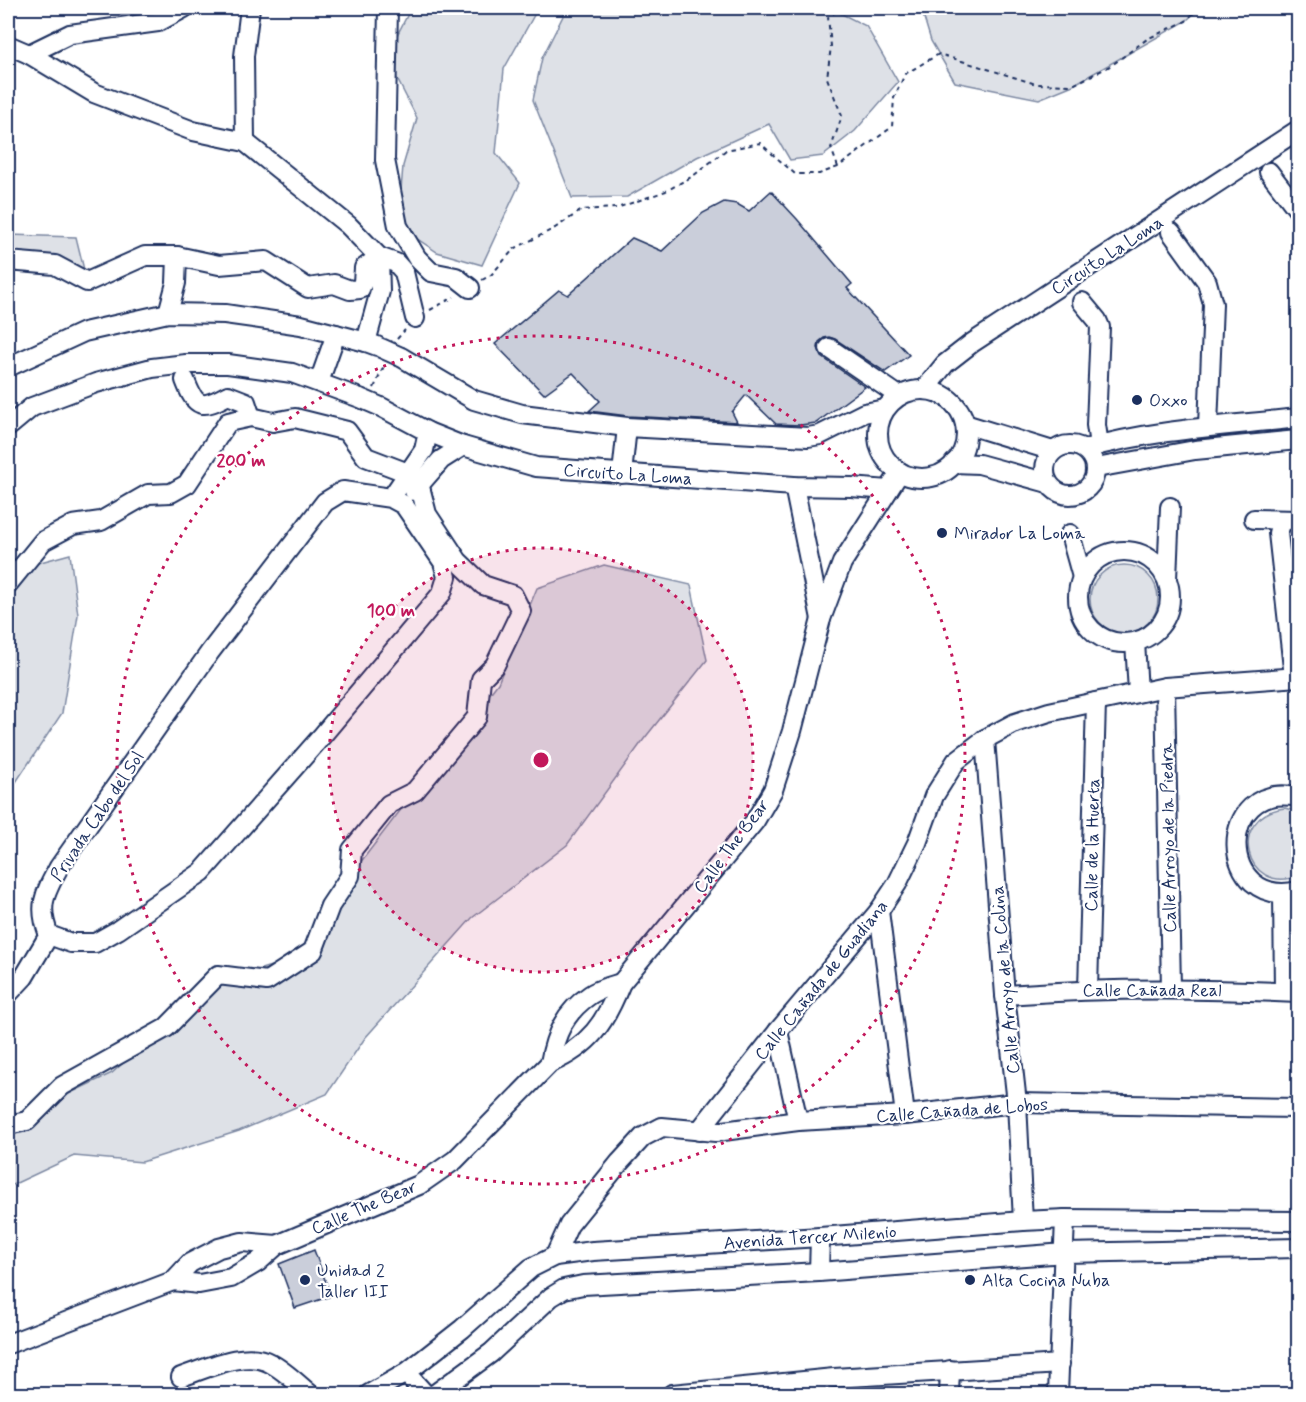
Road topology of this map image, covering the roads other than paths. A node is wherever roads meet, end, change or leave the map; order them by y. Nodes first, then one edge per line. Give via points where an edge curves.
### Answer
1 (184, 8) edge
2 (250, 8) edge
3 (388, 8) edge
4 (8, 45) edge
5 (29, 54) junction
6 (1299, 130) edge
7 (245, 142) junction
8 (1269, 172) dead end
9 (1299, 210) edge
10 (1171, 232) dead end
11 (177, 256) junction
12 (417, 258) junction
13 (387, 260) junction
14 (8, 261) edge
15 (471, 288) road end
16 (1082, 302) dead end
17 (168, 313) junction
18 (415, 318) road end
19 (336, 334) junction
20 (829, 348) dead end
21 (386, 350) junction
22 (8, 367) edge
23 (185, 381) dead end
24 (319, 382) junction
25 (924, 390) junction
26 (898, 396) junction
27 (885, 409) junction
28 (251, 417) junction
29 (1299, 418) edge
30 (964, 424) junction
31 (1239, 424) junction
32 (1208, 426) junction
33 (8, 427) edge
34 (627, 427) junction
35 (428, 432) junction
36 (1299, 440) edge
37 (1241, 445) junction
38 (464, 446) junction
39 (1092, 447) junction
40 (1053, 451) junction
41 (954, 463) junction
42 (1096, 468) junction
43 (900, 472) junction
44 (622, 474) junction
45 (414, 478) junction
46 (1048, 483) junction
47 (794, 486) junction
48 (888, 490) junction
49 (397, 501) junction
50 (1170, 507) dead end
51 (1254, 519) dead end
52 (1290, 521) edge
53 (1070, 534) dead end
54 (1082, 577) junction
55 (1167, 579) junction
56 (8, 584) edge
57 (1299, 584) edge
58 (821, 619) junction
59 (1135, 642) junction
60 (1291, 646) junction
61 (1296, 677) edge
62 (1165, 687) junction
63 (1138, 692) junction
64 (1096, 702) junction
65 (985, 739) junction
66 (1299, 797) edge
67 (1291, 892) edge
68 (879, 911) junction
69 (49, 935) junction
70 (621, 983) junction
71 (1171, 988) junction
72 (1088, 989) junction
73 (1291, 993) edge
74 (8, 994) edge
75 (1005, 995) junction
76 (778, 1031) junction
77 (550, 1063) junction
78 (1017, 1103) junction
79 (1299, 1108) edge
80 (905, 1114) junction
81 (798, 1121) junction
82 (8, 1125) edge
83 (699, 1131) junction
84 (1065, 1219) junction
85 (1023, 1221) junction
86 (1276, 1221) junction
87 (1299, 1221) edge
88 (820, 1237) junction
89 (277, 1245) junction
90 (1277, 1248) junction
91 (1299, 1248) edge
92 (1065, 1253) junction
93 (555, 1256) junction
94 (819, 1272) junction
95 (173, 1281) junction
96 (8, 1344) edge
97 (1059, 1364) junction
98 (950, 1370) junction
99 (406, 1373) junction
100 (181, 1377) dead end
101 (833, 1386) edge
102 (719, 1392) edge
103 (310, 1395) edge
104 (369, 1395) edge
105 (425, 1395) edge
106 (435, 1395) edge
107 (672, 1395) edge
108 (949, 1395) edge
109 (1058, 1395) edge

1 - 5 street via 158,22 70,34
2 - 7 street via 244,56
3 - 12 street via 385,160 398,226
4 - 5 street
5 - 7 street via 94,93 193,131
6 - 25 street, Circuito La Loma via 972,343 945,364
7 - 13 street
8 - 9 street
10 - 32 street via 1207,282 1213,304
11 - 13 street via 219,265 266,261 308,288 333,284 350,290 360,289 364,268
11 - 14 street via 145,256 87,282 56,265
11 - 17 street via 176,283
12 - 13 street
12 - 15 street via 431,272 456,277
13 - 18 street via 404,272
13 - 21 street via 380,291
16 - 39 street via 1100,327
17 - 19 street via 225,314
17 - 22 street via 84,332
19 - 21 street
19 - 24 street
20 - 26 street
21 - 34 street via 474,400 522,414
23 - 28 street via 192,398 202,404 213,403 228,394 246,402
24 - 33 street, Circuito La Loma via 292,373 228,364 152,368 96,383 32,407
24 - 35 street, Circuito La Loma via 371,399
25 - 26 street
25 - 30 street via 950,400
26 - 27 street
27 - 34 street via 864,413 808,437
27 - 43 street via 878,426 879,444 886,460
28 - 45 street via 273,422 295,418 347,431 366,457
28 - 56 street via 228,422 188,484 171,493 148,494 101,521 74,525 43,541
29 - 31 street
30 - 40 street
30 - 41 street via 964,445
31 - 32 street
31 - 37 street
32 - 39 street
34 - 44 street
35 - 38 street, Circuito La Loma
35 - 45 street
36 - 37 street
37 - 42 street
38 - 44 street, Circuito La Loma via 536,467
38 - 45 street
39 - 40 street via 1063,445
39 - 42 street
40 - 46 street via 1044,466
41 - 43 street via 929,477
41 - 46 street via 979,464
42 - 46 street via 1088,488 1078,494 1066,495
43 - 48 street, Calle The Bear
44 - 47 street, Circuito La Loma
45 - 49 street
45 - 82 street via 427,514 458,561 483,585 513,595 521,611 495,665 481,679 477,717 415,791 389,804 352,850 350,876 330,906 313,951 267,981 218,975 166,1028 62,1086 27,1121
47 - 48 street, Circuito La Loma
47 - 58 street, Calle The Bear
48 - 58 street, Calle The Bear via 842,563
49 - 69 street, Privada Cabo del Sol via 343,491 325,502 210,652 59,867 44,896 42,919
49 - 69 street via 443,562 447,577 442,593 202,872 94,943 71,943
50 - 55 street
51 - 52 street
52 - 60 street via 1278,533
53 - 54 street
54 - 55 street via 1103,556 1132,552 1146,556
54 - 59 street via 1078,606 1084,621 1106,640
55 - 59 street via 1168,611 1161,625
57 - 60 street
58 - 70 street, Calle The Bear via 792,731 772,790 755,821
59 - 63 street
60 - 61 street
61 - 62 street, Calle Cañada de Guadiana
62 - 63 street, Calle Cañada de Guadiana
62 - 71 street, Calle Arroyo de la Piedra
63 - 64 street, Calle Cañada de Guadiana
64 - 65 street, Calle Cañada de Guadiana via 1015,723
64 - 72 street, Calle de la Huerta
65 - 68 street, Calle Cañada de Guadiana via 956,761 934,796 917,843
65 - 75 street, Calle Arroyo de la Colina
66 - 67 street via 1273,796 1260,802 1243,818 1236,836 1236,850 1245,874 1266,890
67 - 73 street
68 - 76 street, Calle Cañada de Guadiana
68 - 80 street
69 - 74 street via 24,977
70 - 77 street, Calle The Bear via 610,1010 594,1033 570,1054
70 - 77 street via 591,994 570,1013 554,1039
71 - 72 street, Calle Cañada Real
71 - 73 street, Calle Cañada Real
72 - 75 street, Calle Cañada Real
75 - 78 street, Calle Arroyo de la Colina
76 - 81 street
76 - 83 street, Calle Cañada de Guadiana
77 - 89 street, Calle The Bear via 455,1160 419,1185
78 - 79 street, Calle Cañada de Lobos
78 - 80 street, Calle Cañada de Lobos
78 - 85 street, Calle Arroyo de la Colina
80 - 81 street, Calle Cañada de Lobos
81 - 83 street, Calle Cañada de Lobos
83 - 93 street via 662,1127 643,1137 568,1225
84 - 85 street, Avenida Tercer Milenio
84 - 86 street, Avenida Tercer Milenio
84 - 92 street
85 - 88 street, Avenida Tercer Milenio
86 - 87 street, Avenida Tercer Milenio
86 - 90 street
88 - 93 street, Avenida Tercer Milenio
88 - 94 street
89 - 95 street, Calle The Bear via 231,1278 199,1284
89 - 95 street, Calle The Bear via 242,1242 219,1248 190,1263
90 - 91 street, Avenida Tercer Milenio
90 - 92 street, Avenida Tercer Milenio
92 - 94 street, Avenida Tercer Milenio
92 - 97 street
93 - 99 street, Avenida Tercer Milenio via 531,1268
94 - 106 street, Avenida Tercer Milenio via 564,1289 491,1353
95 - 96 street, Calle The Bear
97 - 98 street
97 - 109 street
98 - 101 street
98 - 108 street
99 - 104 street, Avenida Tercer Milenio
99 - 105 street
100 - 103 street via 243,1358 256,1358 270,1363
101 - 102 street
102 - 107 street

